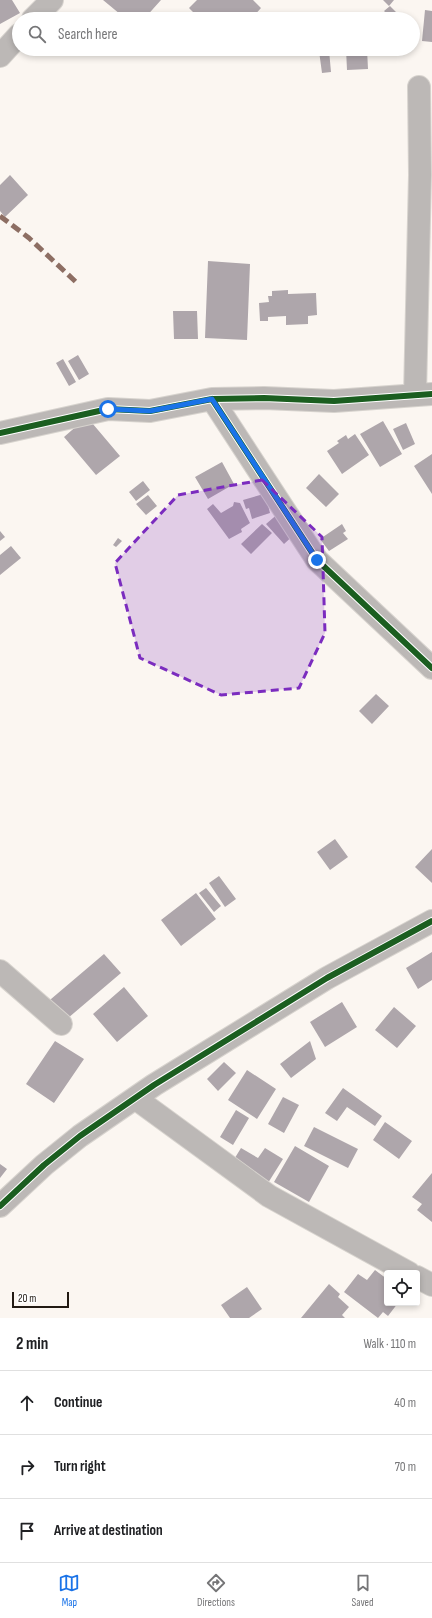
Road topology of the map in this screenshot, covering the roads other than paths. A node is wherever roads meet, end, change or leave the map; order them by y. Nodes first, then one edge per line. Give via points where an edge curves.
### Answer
1 (12, 43) edge
2 (0, 56) edge
3 (419, 87) dead end
4 (424, 395) edge
5 (212, 399) junction
6 (0, 433) edge
7 (432, 668) edge
8 (432, 921) edge
9 (0, 971) edge
10 (61, 1024) dead end
11 (135, 1098) junction
12 (0, 1206) edge
13 (404, 1270) edge
14 (420, 1279) edge
15 (432, 1285) edge

1 - 2 street
3 - 4 street
4 - 5 street via 334,401
5 - 6 street via 150,411 108,409
5 - 7 street via 317,560
8 - 11 street via 327,978
9 - 10 street
11 - 12 street via 74,1141
11 - 13 street via 269,1196
14 - 15 street

